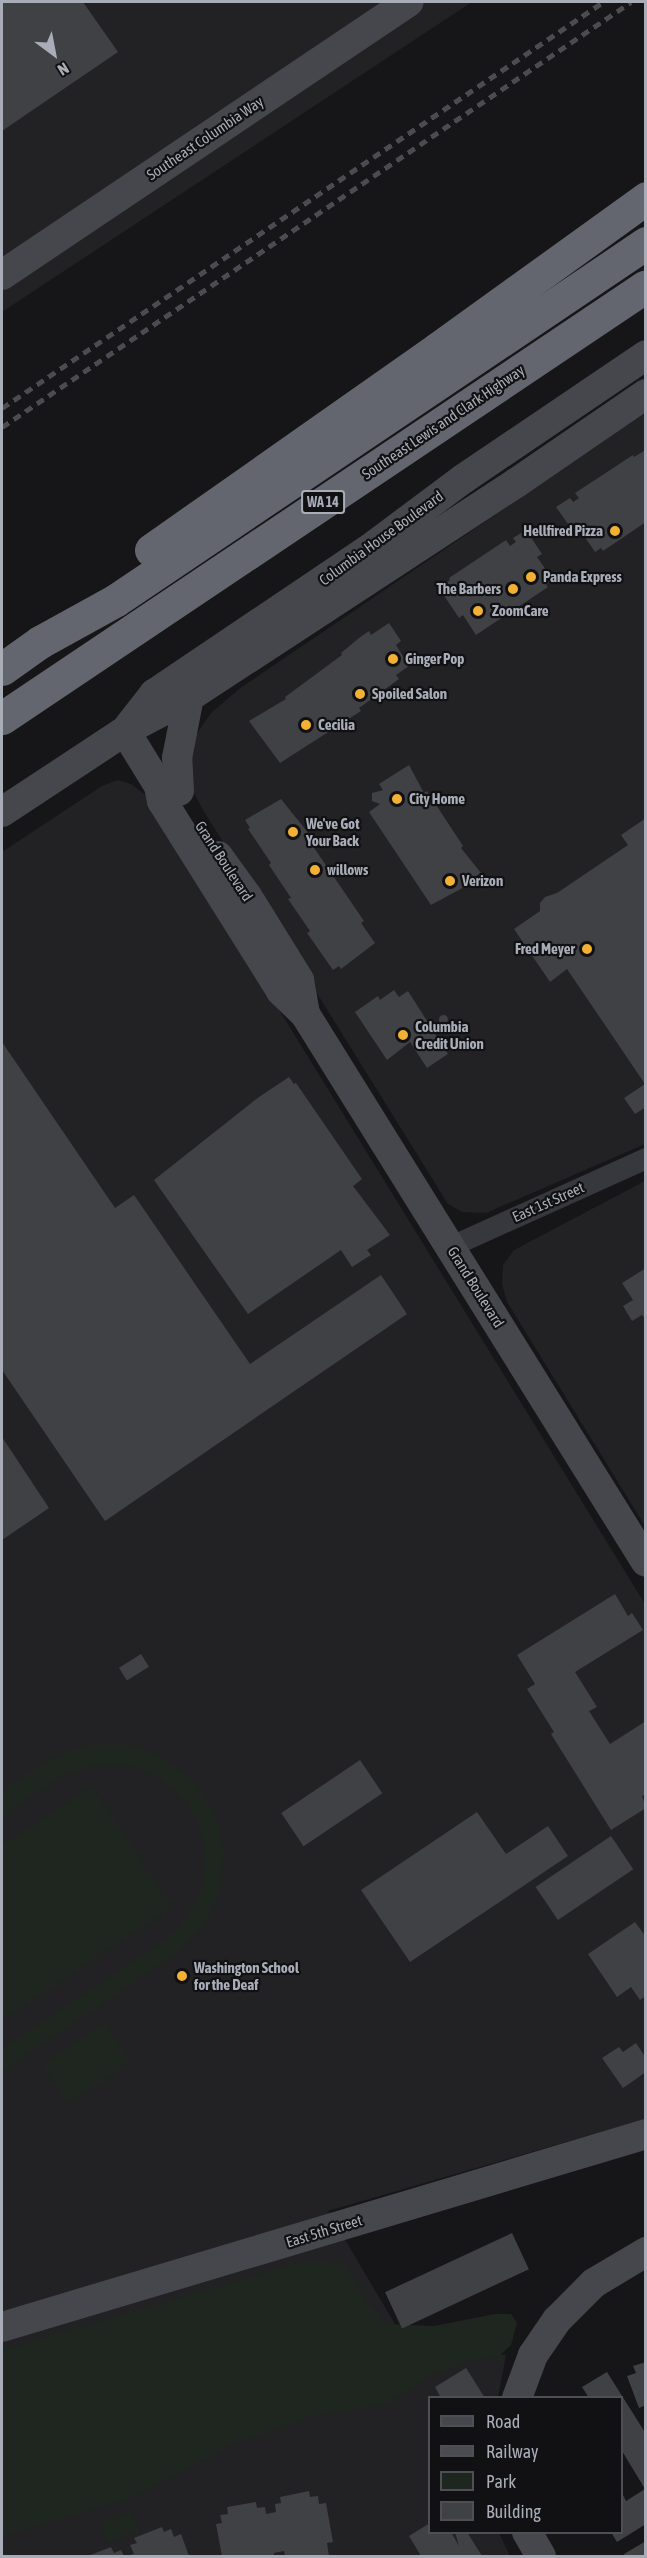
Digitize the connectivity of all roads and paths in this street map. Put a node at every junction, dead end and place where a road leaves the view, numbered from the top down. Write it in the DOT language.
graph roads {
  1 [pos="409,2"];
  2 [pos="645,198"];
  3 [pos="645,243"];
  4 [pos="2,275"];
  5 [pos="645,286"];
  6 [pos="645,355"];
  7 [pos="645,372"];
  8 [pos="645,394"];
  9 [pos="516,483"];
  10 [pos="40,642"];
  11 [pos="2,669"];
  12 [pos="189,697"];
  13 [pos="2,718"];
  14 [pos="125,731"];
  15 [pos="169,788"];
  16 [pos="2,812"];
  17 [pos="645,1158"];
  18 [pos="451,1246"];
  19 [pos="645,1562"];
  20 [pos="645,2134"];
  21 [pos="645,2252"];
  22 [pos="2,2327"];
  23 [pos="517,2396"];
  24 [pos="528,2534"];
  25 [pos="541,2556"];
  1 -- 4 [label="main road, Southeast Columbia Way"];
  2 -- 10 [label="highway"];
  3 -- 10 [label="highway, WA 14"];
  5 -- 13 [label="highway, Southeast Lewis and Clark Highway / WA 14"];
  6 -- 14 [label="main road, Columbia House Boulevard"];
  7 -- 9 [label="main road"];
  8 -- 9 [label="main road, Columbia House Boulevard"];
  9 -- 12 [label="main road, Columbia House Boulevard"];
  10 -- 11 [label="highway, WA 14"];
  12 -- 14 [label="main road, Columbia House Boulevard"];
  12 -- 15 [label="main road"];
  14 -- 15 [label="main road, Grand Boulevard"];
  14 -- 16 [label="main road, Columbia House Boulevard"];
  15 -- 18 [label="main road, Grand Boulevard"];
  17 -- 18 [label="street, East 1st Street"];
  18 -- 19 [label="main road, Grand Boulevard"];
  20 -- 22 [label="main road, East 5th Street"];
  21 -- 23 [label="main road"];
  24 -- 25 [label="main road"];
}
